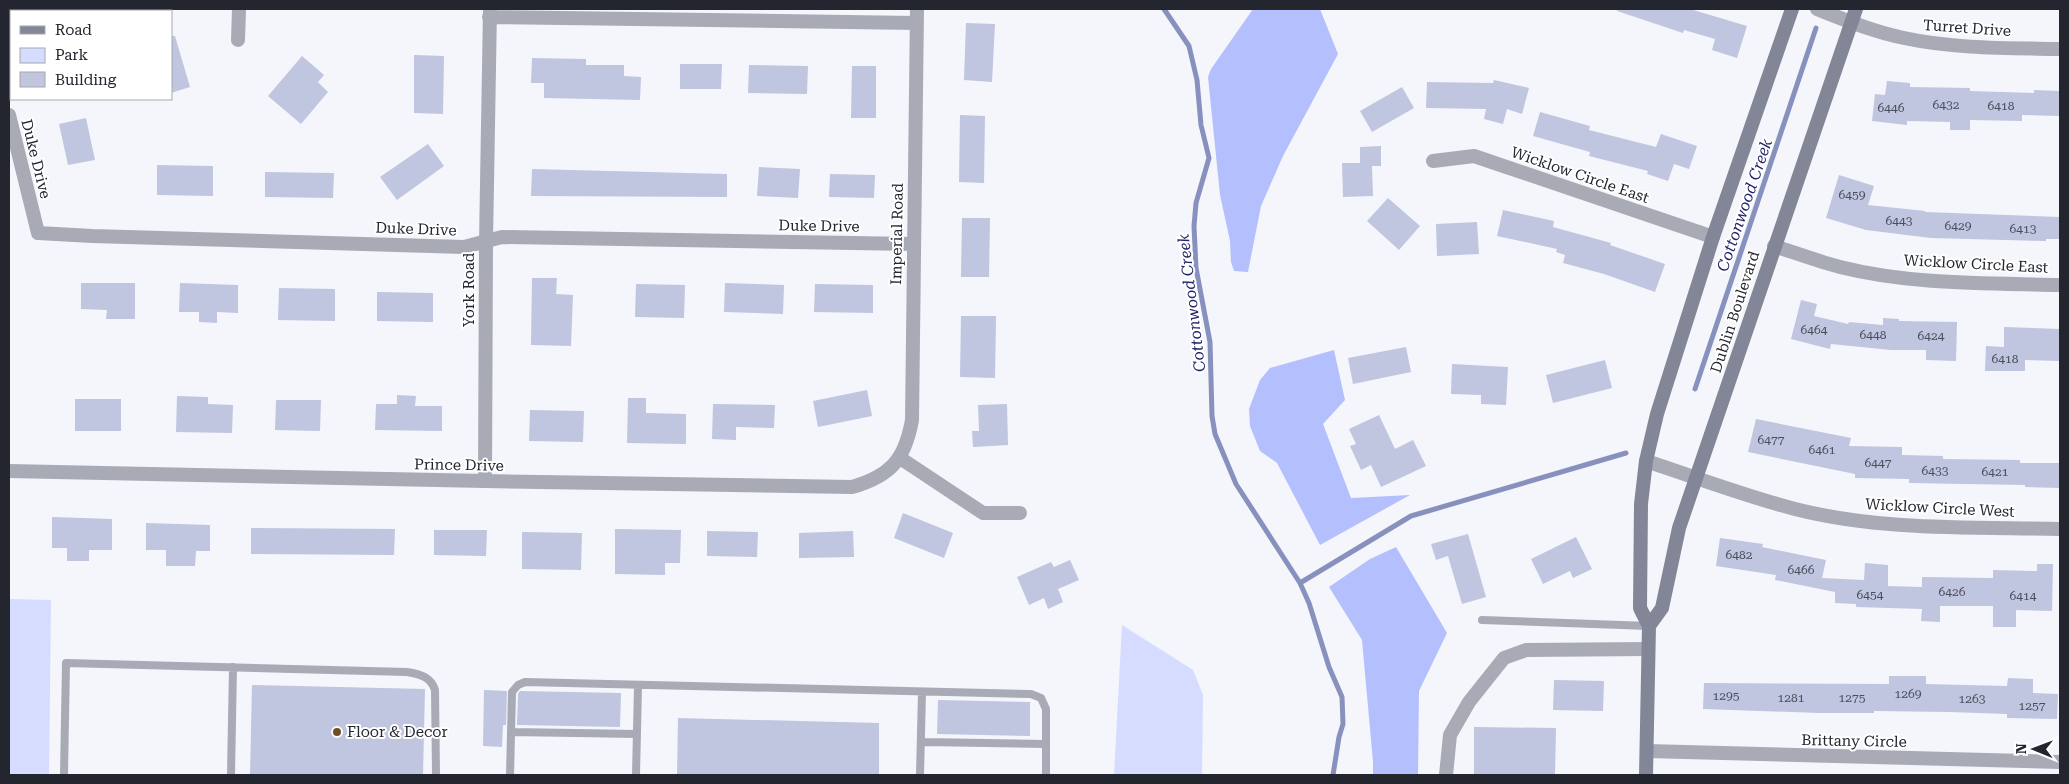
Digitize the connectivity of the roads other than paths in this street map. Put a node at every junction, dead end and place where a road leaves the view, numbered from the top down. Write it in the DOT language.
graph roads {
  1 [pos="239,9"];
  2 [pos="1792,9"];
  3 [pos="1817,9"];
  4 [pos="1856,9"];
  5 [pos="490,13"];
  6 [pos="916,16"];
  7 [pos="1851,23"];
  8 [pos="238,40"];
  9 [pos="2060,49"];
  10 [pos="9,115"];
  11 [pos="1434,161"];
  12 [pos="1713,237"];
  13 [pos="486,242"];
  14 [pos="913,244"];
  15 [pos="1774,246"];
  16 [pos="2060,285"];
  17 [pos="900,458"];
  18 [pos="1646,461"];
  19 [pos="9,471"];
  20 [pos="1697,478"];
  21 [pos="485,482"];
  22 [pos="1020,513"];
  23 [pos="2060,529"];
  24 [pos="1482,620"];
  25 [pos="1649,626"];
  26 [pos="1648,649"];
  27 [pos="233,667"];
  28 [pos="638,686"];
  29 [pos="922,692"];
  30 [pos="511,732"];
  31 [pos="637,734"];
  32 [pos="921,742"];
  33 [pos="1046,744"];
  34 [pos="1647,751"];
  35 [pos="2060,762"];
  36 [pos="64,775"];
  37 [pos="231,775"];
  38 [pos="436,775"];
  39 [pos="510,775"];
  40 [pos="636,775"];
  41 [pos="920,775"];
  42 [pos="1046,775"];
  43 [pos="1446,775"];
  44 [pos="1646,775"];
  1 -- 8 [label="street"];
  2 -- 12 [label="main road"];
  3 -- 7 [label="street, Turret Drive"];
  4 -- 7 [label="main road, Dublin Boulevard"];
  5 -- 6 [label="street"];
  5 -- 13 [label="street, York Road"];
  6 -- 14 [label="street, Imperial Road"];
  7 -- 9 [label="street, Turret Drive"];
  7 -- 15 [label="main road, Dublin Boulevard"];
  10 -- 13 [label="street, Duke Drive"];
  11 -- 12 [label="street, Wicklow Circle East"];
  12 -- 18 [label="main road"];
  13 -- 14 [label="street, Duke Drive"];
  13 -- 21 [label="street, York Road"];
  14 -- 17 [label="street, Imperial Road"];
  15 -- 16 [label="street, Wicklow Circle East"];
  15 -- 20 [label="main road, Dublin Boulevard"];
  17 -- 21 [label="street, Prince Drive"];
  17 -- 22 [label="street"];
  18 -- 20 [label="street, Wicklow Circle West"];
  18 -- 25 [label="main road"];
  19 -- 21 [label="street, Prince Drive"];
  20 -- 23 [label="street, Wicklow Circle West"];
  20 -- 25 [label="main road, Dublin Boulevard"];
  24 -- 25 [label="lane"];
  25 -- 26 [label="main road"];
  26 -- 34 [label="main road"];
  26 -- 43 [label="street"];
  27 -- 36 [label="lane"];
  27 -- 37 [label="lane"];
  27 -- 38 [label="lane"];
  28 -- 29 [label="lane"];
  28 -- 30 [label="lane"];
  28 -- 31 [label="lane"];
  29 -- 32 [label="lane"];
  29 -- 33 [label="lane"];
  30 -- 31 [label="lane"];
  30 -- 39 [label="lane"];
  31 -- 40 [label="lane"];
  32 -- 33 [label="lane"];
  32 -- 41 [label="lane"];
  33 -- 42 [label="lane"];
  34 -- 35 [label="street, Brittany Circle"];
  34 -- 44 [label="main road"];
}
